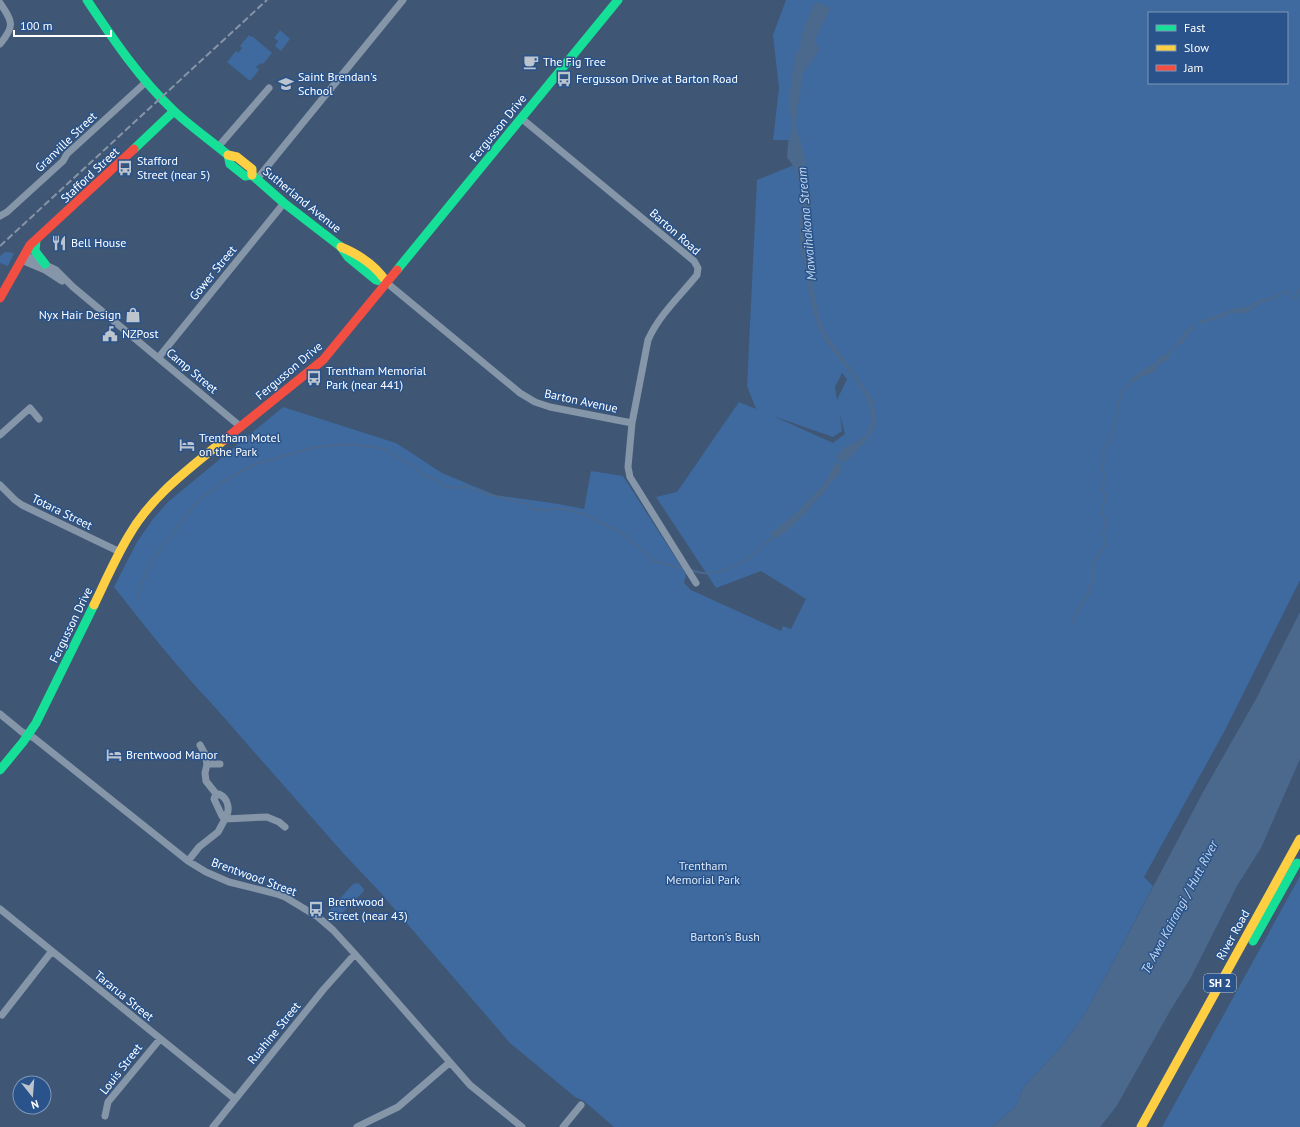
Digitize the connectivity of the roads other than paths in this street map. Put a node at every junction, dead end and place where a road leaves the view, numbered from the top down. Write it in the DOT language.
graph roads {
  1 [pos="87,0"];
  2 [pos="403,0"];
  3 [pos="618,0"];
  4 [pos="0,3"];
  5 [pos="0,44"];
  6 [pos="146,82"];
  7 [pos="269,88"];
  8 [pos="174,111"];
  9 [pos="521,118"];
  10 [pos="218,147"];
  11 [pos="254,177"];
  12 [pos="284,203"];
  13 [pos="0,216"];
  14 [pos="36,240"];
  15 [pos="24,257"];
  16 [pos="45,264"];
  17 [pos="387,283"];
  18 [pos="73,287"];
  19 [pos="0,298"];
  20 [pos="159,357"];
  21 [pos="39,419"];
  22 [pos="632,423"];
  23 [pos="241,427"];
  24 [pos="0,435"];
  25 [pos="0,485"];
  26 [pos="120,552"];
  27 [pos="696,583"];
  28 [pos="0,714"];
  29 [pos="28,736"];
  30 [pos="200,746"];
  31 [pos="207,764"];
  32 [pos="220,764"];
  33 [pos="0,770"];
  34 [pos="225,819"];
  35 [pos="285,827"];
  36 [pos="1300,839"];
  37 [pos="1300,858"];
  38 [pos="188,861"];
  39 [pos="0,908"];
  40 [pos="52,951"];
  41 [pos="354,954"];
  42 [pos="2,1015"];
  43 [pos="160,1039"];
  44 [pos="450,1063"];
  45 [pos="235,1099"];
  46 [pos="581,1105"];
  47 [pos="105,1116"];
  48 [pos="213,1127"];
  49 [pos="356,1127"];
  50 [pos="522,1127"];
  51 [pos="563,1127"];
  52 [pos="1141,1127"];
  53 [pos="1150,1127"];
  1 -- 6 [label="main road, Sutherland Avenue"];
  2 -- 11 [label="street"];
  3 -- 9 [label="main road, Fergusson Drive"];
  4 -- 5 [label="street"];
  6 -- 8 [label="main road, Sutherland Avenue"];
  6 -- 13 [label="street, Granville Street"];
  7 -- 10 [label="street"];
  8 -- 10 [label="main road, Sutherland Avenue"];
  8 -- 14 [label="main road, Stafford Street"];
  9 -- 17 [label="main road, Fergusson Drive"];
  9 -- 22 [label="street, Barton Road"];
  10 -- 11 [label="main road, Sutherland Avenue"];
  11 -- 12 [label="main road, Sutherland Avenue"];
  12 -- 17 [label="main road, Sutherland Avenue"];
  12 -- 20 [label="street, Gower Street"];
  14 -- 15 [label="main road, Stafford Street"];
  14 -- 16 [label="main road"];
  15 -- 16 [label="street, Camp Street"];
  15 -- 18 [label="street, Camp Street"];
  15 -- 19 [label="main road, Stafford Street"];
  16 -- 18 [label="street, Camp Street"];
  17 -- 22 [label="street, Barton Avenue"];
  17 -- 23 [label="main road, Fergusson Drive"];
  18 -- 20 [label="street, Camp Street"];
  20 -- 23 [label="street, Camp Street"];
  21 -- 24 [label="street"];
  22 -- 27 [label="street, Barton Avenue"];
  23 -- 26 [label="main road, Fergusson Drive"];
  25 -- 26 [label="street, Totara Street"];
  26 -- 29 [label="main road, Fergusson Drive"];
  28 -- 29 [label="street, Brentwood Street"];
  29 -- 33 [label="main road, Fergusson Drive"];
  29 -- 38 [label="street, Brentwood Street"];
  30 -- 31 [label="street"];
  31 -- 32 [label="street"];
  31 -- 34 [label="street"];
  34 -- 35 [label="street"];
  34 -- 38 [label="street"];
  36 -- 52 [label="main road, River Road / SH 2"];
  37 -- 53 [label="main road, River Road / SH 2"];
  38 -- 41 [label="street, Brentwood Street"];
  39 -- 40 [label="street, Tararua Street"];
  40 -- 42 [label="street"];
  40 -- 43 [label="street, Tararua Street"];
  41 -- 44 [label="street, Brentwood Street"];
  41 -- 45 [label="street, Ruahine Street"];
  43 -- 45 [label="street, Tararua Street"];
  43 -- 47 [label="street, Louis Street"];
  44 -- 49 [label="street"];
  44 -- 50 [label="street, Brentwood Street"];
  45 -- 48 [label="street, Ruahine Street"];
  46 -- 51 [label="street"];
}
